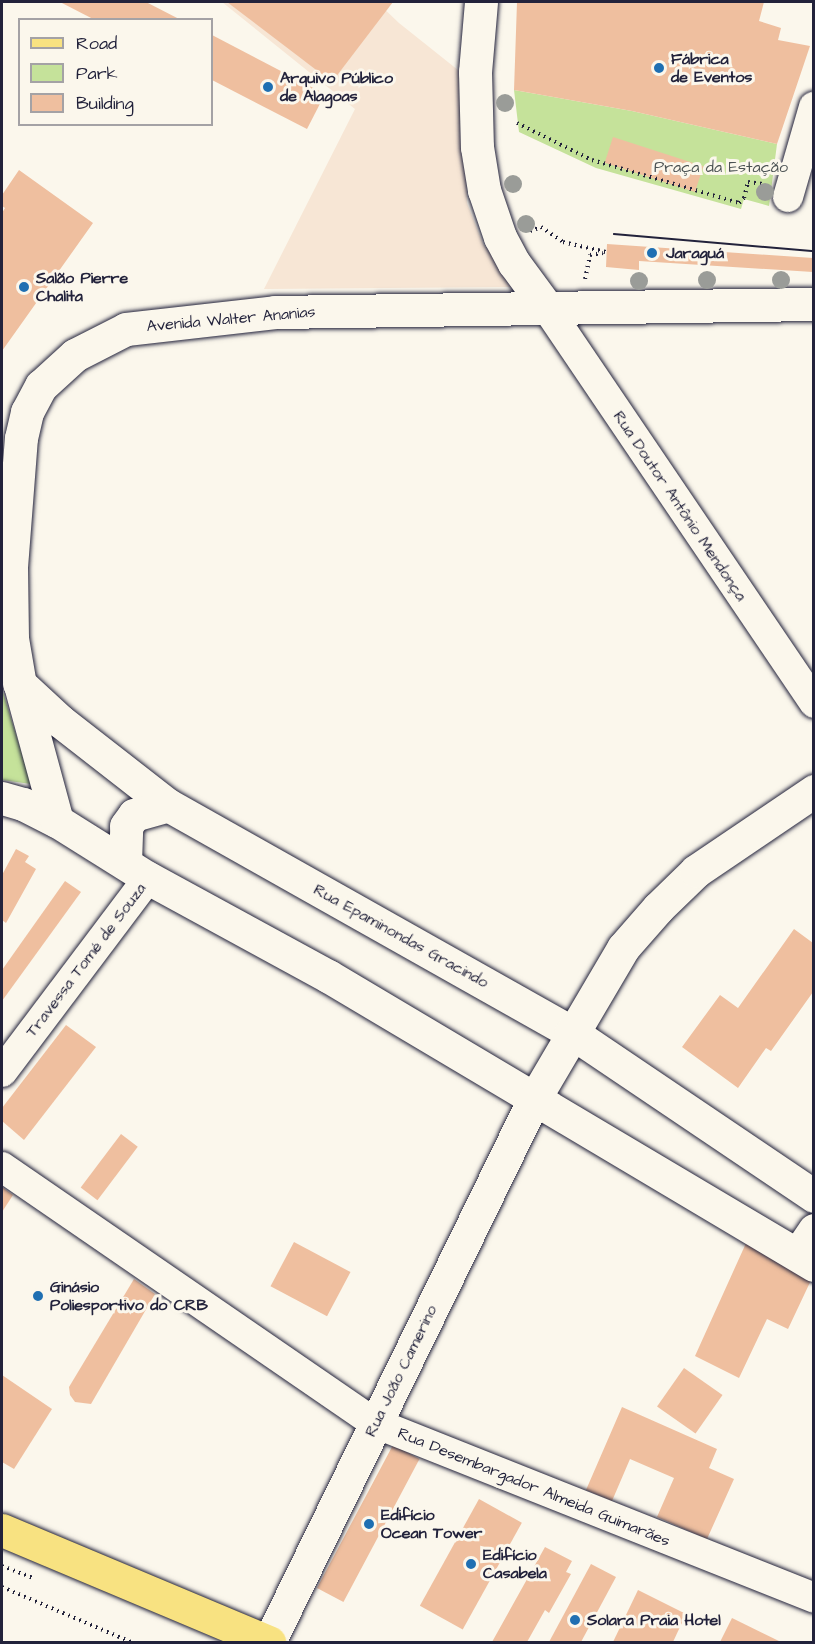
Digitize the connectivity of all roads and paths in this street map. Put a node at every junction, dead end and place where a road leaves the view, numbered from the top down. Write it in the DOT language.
graph roads {
  1 [pos="482,2"];
  2 [pos="813,107"];
  3 [pos="517,123"];
  4 [pos="780,191"];
  5 [pos="541,227"];
  6 [pos="584,284"];
  7 [pos="813,304"];
  8 [pos="547,308"];
  9 [pos="6,569"];
  10 [pos="11,673"];
  11 [pos="813,703"];
  12 [pos="813,791"];
  13 [pos="2,798"];
  14 [pos="168,805"];
  15 [pos="57,821"];
  16 [pos="136,870"];
  17 [pos="571,1032"];
  18 [pos="2,1072"];
  19 [pos="533,1101"];
  20 [pos="2,1167"];
  21 [pos="813,1196"];
  22 [pos="808,1250"];
  23 [pos="375,1424"];
  24 [pos="2,1530"];
  25 [pos="2,1587"];
  26 [pos="813,1598"];
  27 [pos="131,1642"];
  28 [pos="269,1642"];
  1 -- 8 [label="street"];
  2 -- 4 [label="street"];
  3 -- 4 [label="path"];
  5 -- 6 [label="path"];
  7 -- 8 [label="street, Avenida Walter Ananias"];
  8 -- 9 [label="street, Avenida Walter Ananias"];
  8 -- 11 [label="street, Rua Doutor Antônio Mendonça"];
  9 -- 10 [label="street, Avenida Walter Ananias"];
  10 -- 14 [label="street, Rua Epaminondas Gracindo"];
  10 -- 15 [label="street, Avenida Walter Ananias"];
  12 -- 17 [label="street, Rua João Camerino"];
  13 -- 15 [label="street"];
  14 -- 16 [label="street"];
  14 -- 17 [label="street, Rua Epaminondas Gracindo"];
  15 -- 16 [label="street"];
  16 -- 18 [label="street, Travessa Tomé de Souza"];
  16 -- 19 [label="street"];
  17 -- 19 [label="street, Rua João Camerino"];
  17 -- 21 [label="street, Rua Epaminondas Gracindo"];
  19 -- 22 [label="street"];
  19 -- 23 [label="street, Rua João Camerino"];
  20 -- 23 [label="street, Rua Desembargador Almeida Guimarães"];
  23 -- 26 [label="street, Rua Desembargador Almeida Guimarães"];
  23 -- 28 [label="street, Rua João Camerino"];
  24 -- 28 [label="main road"];
  25 -- 27 [label="path"];
}
